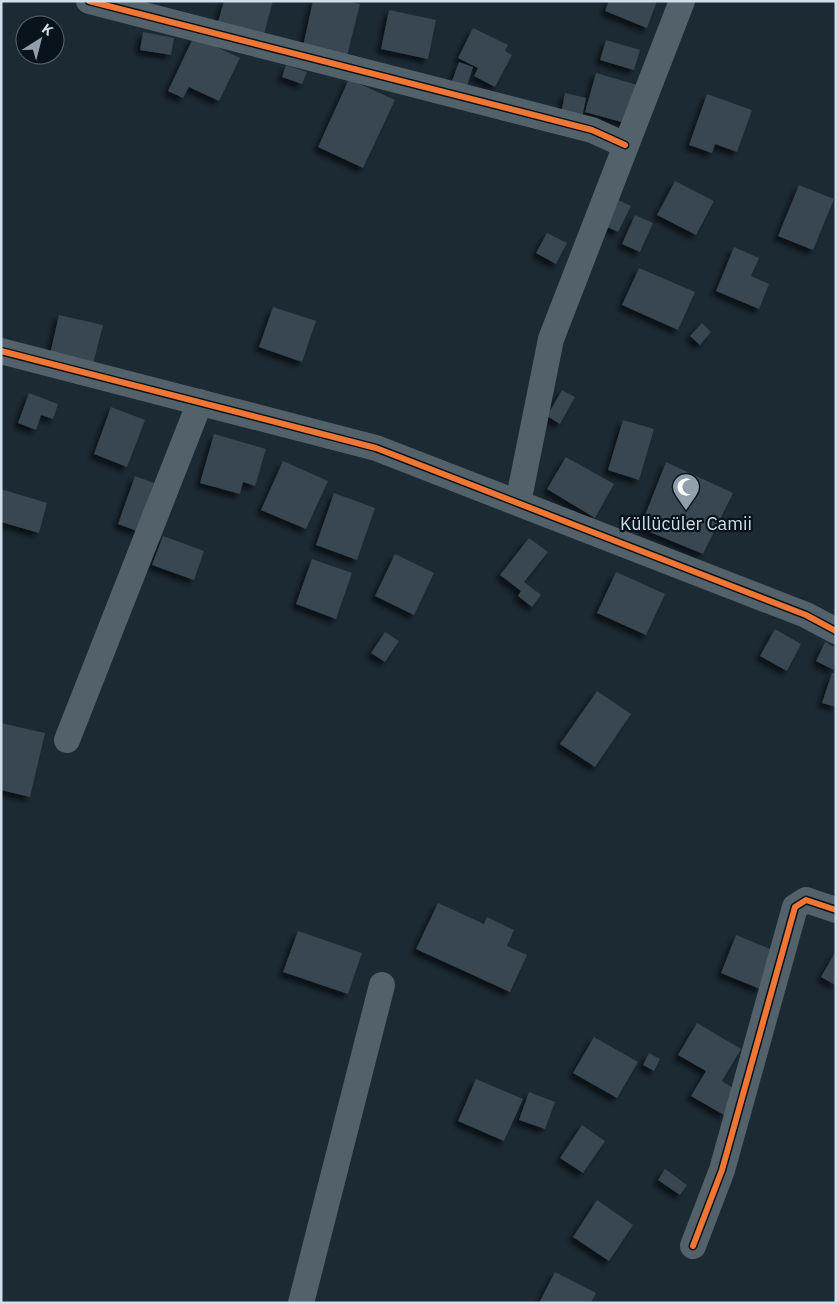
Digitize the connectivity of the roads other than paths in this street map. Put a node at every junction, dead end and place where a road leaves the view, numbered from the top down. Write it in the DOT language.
graph roads {
  1 [pos="89,1"];
  2 [pos="682,1"];
  3 [pos="626,145"];
  4 [pos="1,351"];
  5 [pos="200,402"];
  6 [pos="518,503"];
  7 [pos="836,631"];
  8 [pos="67,740"];
  9 [pos="836,910"];
  10 [pos="382,986"];
  11 [pos="693,1246"];
  12 [pos="301,1303"];
  1 -- 3 [label="street"];
  2 -- 3 [label="street"];
  3 -- 6 [label="street"];
  4 -- 5 [label="street"];
  5 -- 6 [label="street"];
  5 -- 8 [label="street"];
  6 -- 7 [label="street"];
  9 -- 11 [label="street"];
  10 -- 12 [label="street"];
}
